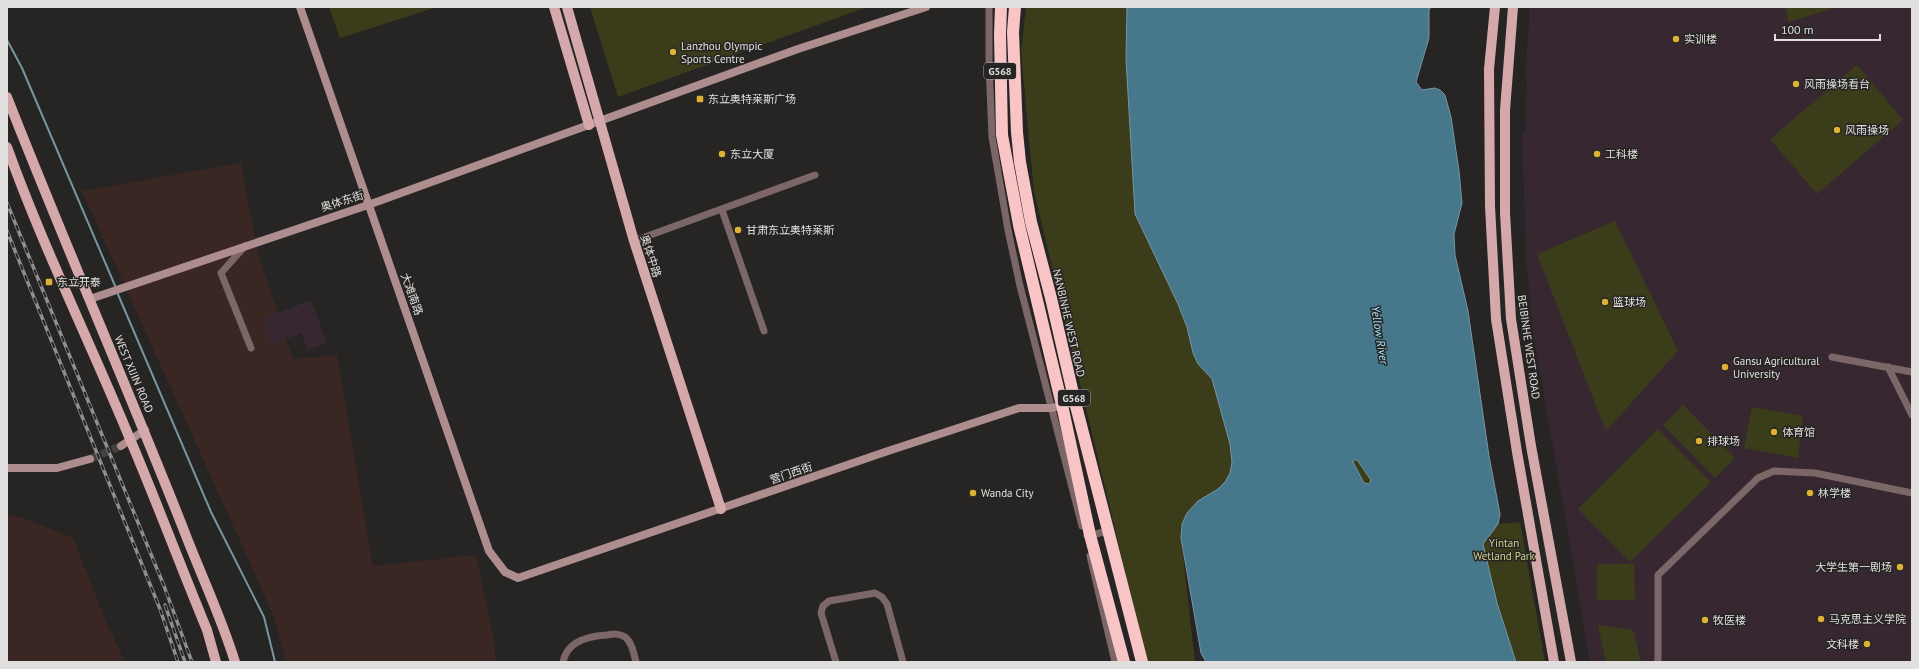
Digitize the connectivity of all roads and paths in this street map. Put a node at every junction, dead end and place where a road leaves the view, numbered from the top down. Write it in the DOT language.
graph roads {
  1 [pos="300,7"];
  2 [pos="554,7"];
  3 [pos="567,7"];
  4 [pos="926,7"];
  5 [pos="989,7"];
  6 [pos="1001,7"];
  7 [pos="1015,7"];
  8 [pos="1490,7"];
  9 [pos="1494,7"];
  10 [pos="1513,7"];
  11 [pos="1489,69"];
  12 [pos="7,97"];
  13 [pos="600,121"];
  14 [pos="589,125"];
  15 [pos="7,148"];
  16 [pos="816,175"];
  17 [pos="368,204"];
  18 [pos="722,210"];
  19 [pos="634,241"];
  20 [pos="246,245"];
  21 [pos="90,299"];
  22 [pos="764,331"];
  23 [pos="250,348"];
  24 [pos="1832,357"];
  25 [pos="1888,367"];
  26 [pos="1912,372"];
  27 [pos="1075,402"];
  28 [pos="1057,406"];
  29 [pos="1912,415"];
  30 [pos="145,430"];
  31 [pos="130,439"];
  32 [pos="121,446"];
  33 [pos="90,459"];
  34 [pos="7,468"];
  35 [pos="1912,493"];
  36 [pos="721,509"];
  37 [pos="1547,525"];
  38 [pos="1530,527"];
  39 [pos="1108,531"];
  40 [pos="1088,536"];
  41 [pos="518,578"];
  42 [pos="216,662"];
  43 [pos="236,662"];
  44 [pos="563,662"];
  45 [pos="636,662"];
  46 [pos="836,662"];
  47 [pos="904,662"];
  48 [pos="1115,662"];
  49 [pos="1124,662"];
  50 [pos="1142,662"];
  51 [pos="1554,662"];
  52 [pos="1571,662"];
  53 [pos="1658,662"];
  1 -- 17 [label="street, 大滩南路"];
  2 -- 14 [label="main road"];
  3 -- 13 [label="main road, 奥体中路"];
  4 -- 13 [label="street, 奥体东街"];
  5 -- 28 [label="street"];
  6 -- 28 [label="highway, G568"];
  7 -- 27 [label="highway, NANBINHE WEST ROAD / G568"];
  8 -- 11 [label="main road"];
  9 -- 11 [label="main road"];
  10 -- 37 [label="main road, BEIBINHE WEST ROAD"];
  11 -- 38 [label="main road"];
  12 -- 21 [label="main road, WEST XIJIN ROAD"];
  13 -- 14 [label="street, 奥体东街"];
  13 -- 19 [label="main road, 奥体中路"];
  14 -- 17 [label="street, 奥体东街"];
  15 -- 31 [label="main road"];
  16 -- 18 [label="street"];
  17 -- 20 [label="street, 奥体东街"];
  17 -- 41 [label="street, 大滩南路"];
  18 -- 19 [label="street"];
  18 -- 22 [label="street"];
  19 -- 36 [label="main road, 奥体中路"];
  20 -- 21 [label="street, 奥体东街"];
  20 -- 23 [label="street"];
  21 -- 30 [label="main road, WEST XIJIN ROAD"];
  24 -- 25 [label="street"];
  25 -- 26 [label="street"];
  25 -- 29 [label="street"];
  27 -- 28 [label="street, 营门西街"];
  27 -- 39 [label="highway, NANBINHE WEST ROAD / G568"];
  28 -- 36 [label="street, 营门西街"];
  28 -- 40 [label="highway, G568"];
  30 -- 31 [label="street"];
  30 -- 43 [label="main road, WEST XIJIN ROAD"];
  31 -- 32 [label="street"];
  31 -- 42 [label="main road"];
  33 -- 34 [label="street"];
  35 -- 53 [label="street"];
  36 -- 41 [label="street, 营门西街"];
  37 -- 38 [label="main road"];
  37 -- 52 [label="main road, BEIBINHE WEST ROAD"];
  38 -- 51 [label="main road"];
  39 -- 40 [label="street"];
  39 -- 50 [label="highway, NANBINHE WEST ROAD / G568"];
  40 -- 48 [label="street"];
  40 -- 49 [label="highway, G568"];
  44 -- 45 [label="street"];
  46 -- 47 [label="street"];
}
